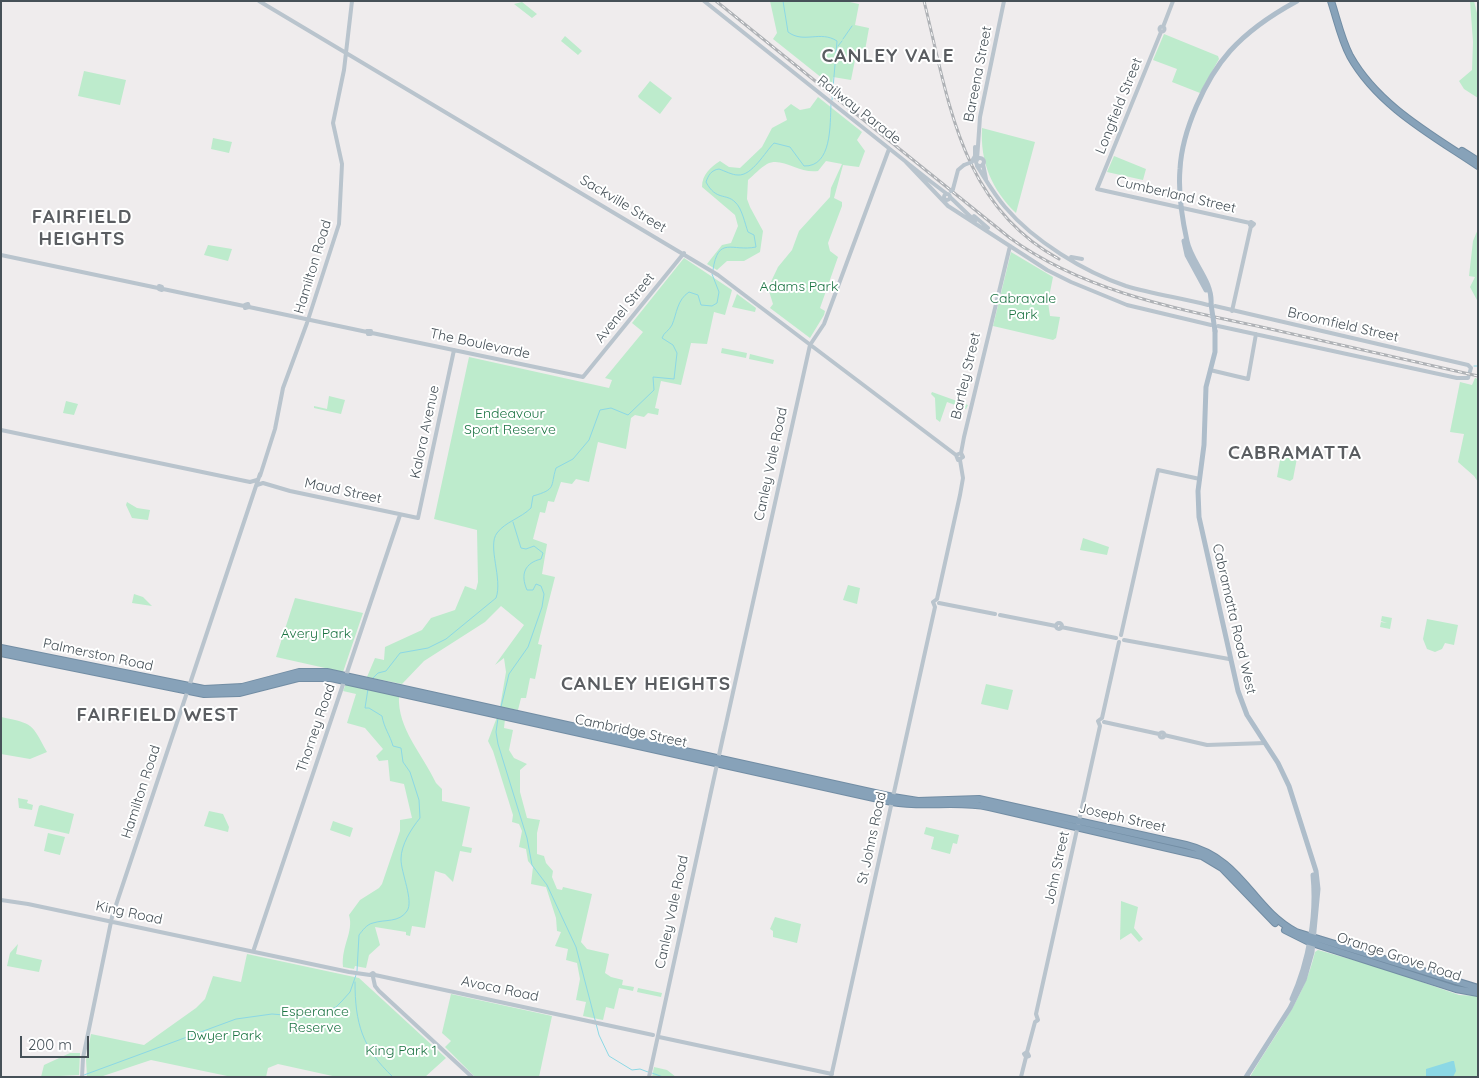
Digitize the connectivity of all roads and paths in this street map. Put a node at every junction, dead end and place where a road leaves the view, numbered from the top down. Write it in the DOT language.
graph roads {
  1 [pos="259,1"];
  2 [pos="352,1"];
  3 [pos="704,1"];
  4 [pos="1173,1"];
  5 [pos="1297,1"];
  6 [pos="1331,1"];
  7 [pos="1336,1"];
  8 [pos="1004,2"];
  9 [pos="346,51"];
  10 [pos="356,58"];
  11 [pos="344,70"];
  12 [pos="978,127"];
  13 [pos="889,149"];
  14 [pos="978,151"];
  15 [pos="1478,161"];
  16 [pos="983,162"];
  17 [pos="907,163"];
  18 [pos="972,163"];
  19 [pos="1478,166"];
  20 [pos="913,171"];
  21 [pos="959,175"];
  22 [pos="921,176"];
  23 [pos="930,181"];
  24 [pos="956,181"];
  25 [pos="989,185"];
  26 [pos="927,186"];
  27 [pos="1097,189"];
  28 [pos="948,195"];
  29 [pos="1182,208"];
  30 [pos="970,214"];
  31 [pos="976,223"];
  32 [pos="997,237"];
  33 [pos="1010,246"];
  34 [pos="684,253"];
  35 [pos="1,255"];
  36 [pos="1067,256"];
  37 [pos="1082,259"];
  38 [pos="1197,270"];
  39 [pos="1192,277"];
  40 [pos="1200,278"];
  41 [pos="1211,303"];
  42 [pos="1232,311"];
  43 [pos="308,319"];
  44 [pos="1211,325"];
  45 [pos="1217,328"];
  46 [pos="1256,334"];
  47 [pos="810,345"];
  48 [pos="454,350"];
  49 [pos="1213,360"];
  50 [pos="1210,370"];
  51 [pos="583,377"];
  52 [pos="1205,420"];
  53 [pos="1,430"];
  54 [pos="961,453"];
  55 [pos="956,455"];
  56 [pos="960,460"];
  57 [pos="1200,479"];
  58 [pos="258,481"];
  59 [pos="400,515"];
  60 [pos="418,518"];
  61 [pos="937,602"];
  62 [pos="1121,635"];
  63 [pos="1116,638"];
  64 [pos="1124,640"];
  65 [pos="1119,642"];
  66 [pos="1,648"];
  67 [pos="1,653"];
  68 [pos="1229,659"];
  69 [pos="345,678"];
  70 [pos="188,689"];
  71 [pos="1102,721"];
  72 [pos="1265,743"];
  73 [pos="718,760"];
  74 [pos="892,800"];
  75 [pos="1078,824"];
  76 [pos="1,900"];
  77 [pos="111,921"];
  78 [pos="1314,925"];
  79 [pos="1296,932"];
  80 [pos="1311,940"];
  81 [pos="1326,944"];
  82 [pos="254,950"];
  83 [pos="1311,957"];
  84 [pos="354,972"];
  85 [pos="373,976"];
  86 [pos="1475,990"];
  87 [pos="1282,1019"];
  88 [pos="656,1036"];
  89 [pos="82,1075"];
  90 [pos="649,1076"];
  91 [pos="831,1076"];
  92 [pos="472,1077"];
  93 [pos="1021,1077"];
  94 [pos="1246,1077"];
  1 -- 9 [label="main road, Sackville Street"];
  2 -- 9 [label="main road, Hamilton Road"];
  3 -- 13 [label="main road, Railway Parade"];
  4 -- 27 [label="main road, Longfield Street"];
  5 -- 29 [label="main road"];
  6 -- 19 [label="highway"];
  7 -- 15 [label="highway"];
  8 -- 12 [label="main road, Bareena Street"];
  9 -- 10 [label="main road, Sackville Street"];
  9 -- 11 [label="main road, Hamilton Road"];
  10 -- 11 [label="main road"];
  10 -- 34 [label="main road, Sackville Street"];
  11 -- 43 [label="main road, Hamilton Road"];
  12 -- 14 [label="main road, Bareena Street"];
  12 -- 18 [label="main road"];
  13 -- 17 [label="main road, Railway Parade"];
  13 -- 47 [label="main road, Canley Vale Road"];
  14 -- 16 [label="main road, Bareena Street"];
  14 -- 18 [label="main road, Bareena Street"];
  16 -- 18 [label="main road"];
  16 -- 18 [label="main road"];
  16 -- 25 [label="main road, Bareena Street"];
  17 -- 20 [label="main road, Railway Parade"];
  17 -- 22 [label="main road"];
  17 -- 23 [label="main road, Railway Parade"];
  18 -- 21 [label="main road, Bareena Street"];
  18 -- 24 [label="main road, Bareena Street"];
  18 -- 25 [label="main road, Broomfield Street"];
  20 -- 22 [label="main road"];
  20 -- 26 [label="main road, Railway Parade"];
  21 -- 24 [label="main road"];
  21 -- 28 [label="main road, Bareena Street"];
  22 -- 23 [label="main road"];
  22 -- 26 [label="main road"];
  23 -- 28 [label="main road"];
  24 -- 28 [label="main road, Bareena Street"];
  25 -- 36 [label="main road, Broomfield Street"];
  26 -- 31 [label="main road, Railway Parade"];
  27 -- 29 [label="main road, Cumberland Street"];
  28 -- 30 [label="main road"];
  29 -- 38 [label="main road"];
  29 -- 42 [label="main road, Cumberland Street"];
  30 -- 31 [label="main road"];
  30 -- 32 [label="main road, Railway Parade"];
  31 -- 32 [label="main road, Railway Parade"];
  32 -- 33 [label="main road, Railway Parade"];
  33 -- 44 [label="main road, Railway Parade"];
  33 -- 54 [label="main road, Bartley Street"];
  34 -- 47 [label="main road, Sackville Street"];
  34 -- 51 [label="main road, Avenel Street"];
  35 -- 43 [label="main road, The Boulevarde"];
  36 -- 37 [label="main road"];
  36 -- 41 [label="main road, Broomfield Street"];
  38 -- 40 [label="main road"];
  38 -- 41 [label="main road"];
  39 -- 40 [label="main road"];
  40 -- 41 [label="main road"];
  41 -- 42 [label="main road, Broomfield Street"];
  41 -- 45 [label="main road, Cabramatta Road West, bridge"];
  42 -- 46 [label="main road, Broomfield Street"];
  43 -- 48 [label="main road, The Boulevarde"];
  43 -- 58 [label="main road, Hamilton Road"];
  45 -- 46 [label="main road"];
  45 -- 49 [label="main road, Cabramatta Road West"];
  46 -- 50 [label="main road"];
  47 -- 55 [label="main road, Sackville Street"];
  47 -- 73 [label="main road, Canley Vale Road"];
  48 -- 51 [label="main road, The Boulevarde"];
  48 -- 60 [label="main road, Kalora Avenue"];
  49 -- 50 [label="main road, Cabramatta Road West"];
  49 -- 52 [label="main road, Cabramatta Road West"];
  50 -- 52 [label="main road, Cabramatta Road West"];
  52 -- 57 [label="main road, Cabramatta Road West"];
  53 -- 58 [label="main road, Maud Street"];
  54 -- 55 [label="main road"];
  54 -- 56 [label="main road, Bartley Street"];
  55 -- 56 [label="main road, Sackville Street"];
  56 -- 61 [label="main road, St Johns Road"];
  57 -- 62 [label="main road"];
  57 -- 68 [label="main road, Cabramatta Road West"];
  58 -- 59 [label="main road, Maud Street"];
  58 -- 70 [label="main road, Hamilton Road"];
  59 -- 60 [label="main road, Maud Street"];
  59 -- 69 [label="main road, Thorney Road"];
  61 -- 63 [label="main road"];
  61 -- 74 [label="main road, St Johns Road"];
  62 -- 63 [label="main road"];
  62 -- 64 [label="main road"];
  63 -- 65 [label="main road"];
  64 -- 65 [label="main road"];
  64 -- 68 [label="main road"];
  65 -- 71 [label="main road, John Street"];
  66 -- 70 [label="highway, Palmerston Road"];
  67 -- 70 [label="highway, Palmerston Road"];
  68 -- 72 [label="main road, Cabramatta Road West"];
  69 -- 70 [label="highway, Cambridge Street"];
  69 -- 73 [label="highway, Cambridge Street"];
  69 -- 82 [label="main road, Thorney Road"];
  70 -- 77 [label="main road, Hamilton Road"];
  71 -- 72 [label="main road"];
  71 -- 75 [label="main road, John Street"];
  72 -- 78 [label="main road, Cabramatta Road West"];
  73 -- 74 [label="highway, Cambridge Street"];
  73 -- 88 [label="main road, Canley Vale Road"];
  74 -- 75 [label="highway, Joseph Street"];
  74 -- 91 [label="main road, St Johns Road"];
  75 -- 79 [label="highway, Joseph Street"];
  75 -- 80 [label="highway, Joseph Street"];
  75 -- 93 [label="main road, John Street"];
  76 -- 77 [label="main road, King Road"];
  77 -- 82 [label="main road, King Road"];
  77 -- 89 [label="main road, Hamilton Road"];
  78 -- 79 [label="main road"];
  78 -- 80 [label="main road, Cabramatta Road West"];
  78 -- 81 [label="main road"];
  79 -- 80 [label="highway, Joseph Street"];
  80 -- 81 [label="highway, Orange Grove Road"];
  80 -- 83 [label="main road, Cabramatta Road West"];
  80 -- 87 [label="main road, Cabramatta Road West"];
  81 -- 83 [label="main road"];
  81 -- 86 [label="highway, Orange Grove Road"];
  82 -- 84 [label="main road, King Road"];
  83 -- 87 [label="main road, Cabramatta Road West"];
  84 -- 85 [label="main road, Avoca Road"];
  85 -- 88 [label="main road, Avoca Road"];
  85 -- 92 [label="main road"];
  87 -- 94 [label="main road, Cabramatta Road West"];
  88 -- 90 [label="main road, Canley Vale Road"];
  88 -- 91 [label="main road, Avoca Road"];
}
